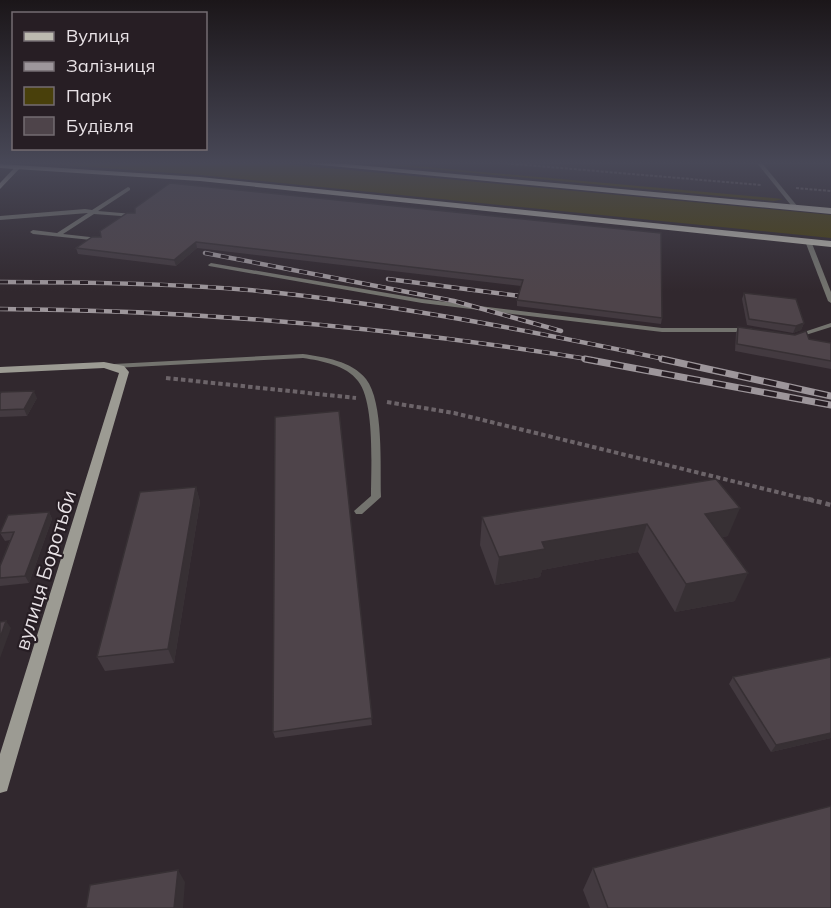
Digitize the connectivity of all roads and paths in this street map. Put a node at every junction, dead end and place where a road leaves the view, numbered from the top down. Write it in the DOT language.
graph roads {
  1 [pos="104,205"];
  2 [pos="455,205"];
  3 [pos="766,205"];
  4 [pos="793,205"];
  5 [pos="795,208"];
  6 [pos="831,211"];
  7 [pos="94,212"];
  8 [pos="133,216"];
  9 [pos="0,218"];
  10 [pos="33,232"];
  11 [pos="58,235"];
  12 [pos="99,240"];
  13 [pos="808,242"];
  14 [pos="831,244"];
  15 [pos="211,265"];
  16 [pos="831,301"];
  17 [pos="831,325"];
  18 [pos="759,331"];
  19 [pos="782,335"];
  20 [pos="117,367"];
  21 [pos="0,370"];
  22 [pos="162,377"];
  23 [pos="371,399"];
  24 [pos="831,505"];
  25 [pos="359,511"];
  26 [pos="0,783"];
  1 -- 7 [label="lane"];
  2 -- 13 [label="main road"];
  3 -- 5 [label="main road"];
  4 -- 5 [label="lane"];
  5 -- 6 [label="main road"];
  7 -- 8 [label="lane"];
  7 -- 9 [label="lane"];
  7 -- 11 [label="lane"];
  10 -- 11 [label="lane"];
  11 -- 12 [label="lane"];
  13 -- 14 [label="main road"];
  13 -- 16 [label="lane"];
  15 -- 18 [label="lane"];
  17 -- 19 [label="lane"];
  20 -- 21 [label="street"];
  20 -- 23 [label="lane"];
  20 -- 26 [label="street, вулиця Боротьби"];
  22 -- 23 [label="path"];
  23 -- 24 [label="path"];
  23 -- 25 [label="lane"];
}
